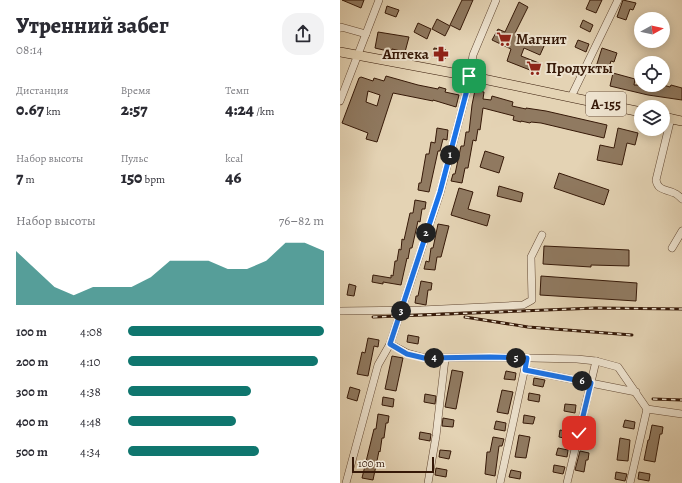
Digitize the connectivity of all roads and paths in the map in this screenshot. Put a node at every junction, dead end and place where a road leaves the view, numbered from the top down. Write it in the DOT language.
graph roads {
  1 [pos="379,0"];
  2 [pos="496,0"];
  3 [pos="618,0"];
  4 [pos="340,28"];
  5 [pos="366,34"];
  6 [pos="340,52"];
  7 [pos="357,55"];
  8 [pos="469,76"];
  9 [pos="571,97"];
  10 [pos="340,101"];
  11 [pos="634,110"];
  12 [pos="670,118"];
  13 [pos="682,121"];
  14 [pos="664,136"];
  15 [pos="682,199"];
  16 [pos="682,231"];
  17 [pos="542,235"];
  18 [pos="672,248"];
  19 [pos="402,309"];
  20 [pos="340,311"];
  21 [pos="390,344"];
  22 [pos="527,358"];
  23 [pos="445,359"];
  24 [pos="596,361"];
  25 [pos="525,370"];
  26 [pos="591,383"];
  27 [pos="636,392"];
  28 [pos="647,409"];
  29 [pos="682,414"];
  30 [pos="346,483"];
  31 [pos="428,483"];
  32 [pos="500,483"];
  33 [pos="567,483"];
  34 [pos="630,483"];
  1 -- 5 [label="street"];
  2 -- 8 [label="street"];
  3 -- 9 [label="street"];
  4 -- 5 [label="street"];
  5 -- 7 [label="street"];
  6 -- 7 [label="main road, А-155"];
  7 -- 8 [label="main road, А-155"];
  7 -- 10 [label="street"];
  8 -- 9 [label="main road, А-155"];
  8 -- 19 [label="street"];
  9 -- 11 [label="main road, А-155"];
  12 -- 13 [label="main road"];
  14 -- 15 [label="street"];
  16 -- 18 [label="street"];
  17 -- 19 [label="street"];
  19 -- 20 [label="street"];
  19 -- 21 [label="street"];
  21 -- 23 [label="street"];
  21 -- 30 [label="street"];
  22 -- 23 [label="street"];
  22 -- 24 [label="street"];
  22 -- 25 [label="street"];
  23 -- 31 [label="street"];
  24 -- 26 [label="street"];
  24 -- 27 [label="street"];
  25 -- 26 [label="street"];
  25 -- 32 [label="street"];
  26 -- 27 [label="street"];
  26 -- 33 [label="street"];
  27 -- 28 [label="street"];
  28 -- 29 [label="street"];
  28 -- 34 [label="street"];
}
